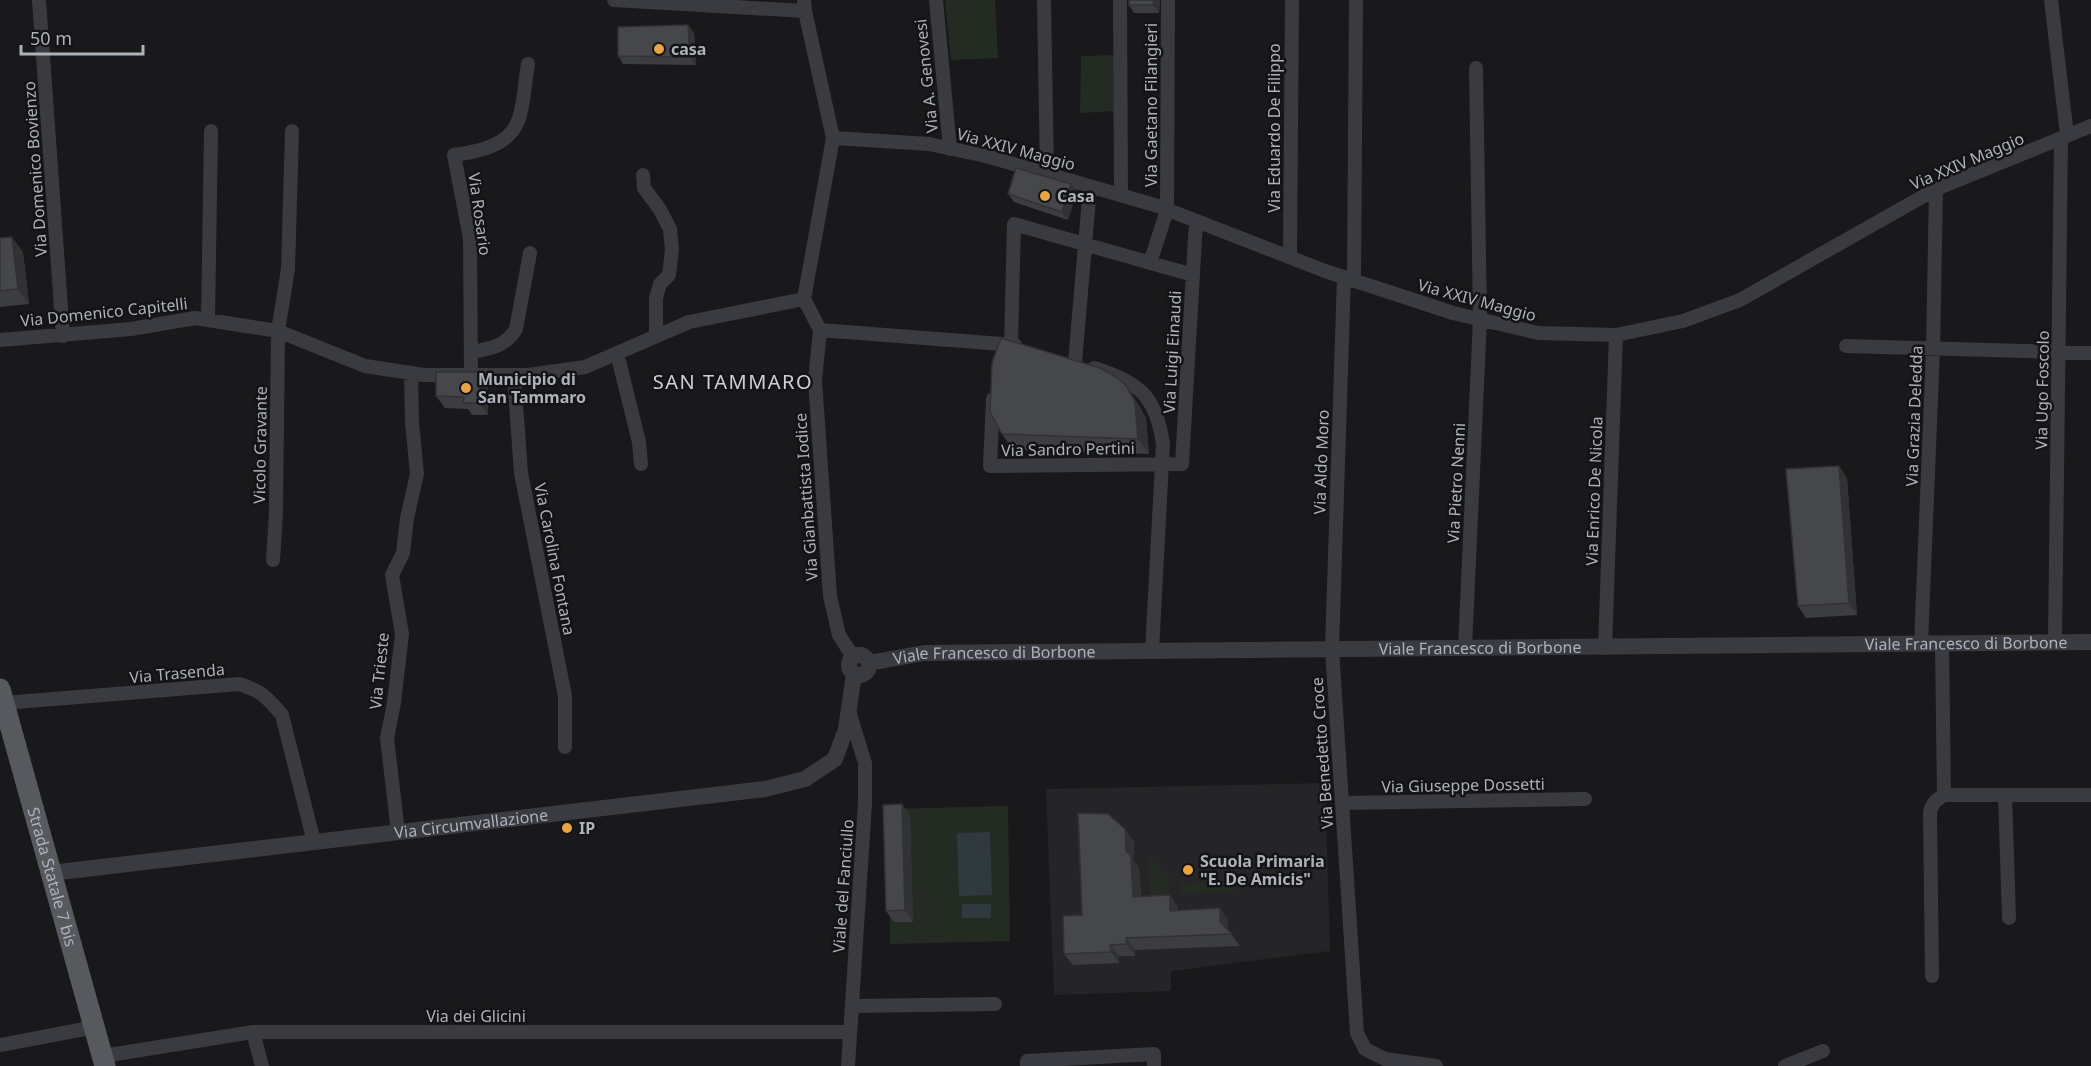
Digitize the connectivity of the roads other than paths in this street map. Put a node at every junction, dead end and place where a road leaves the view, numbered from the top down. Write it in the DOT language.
graph roads {
  1 [pos="39,0"];
  2 [pos="614,0"];
  3 [pos="936,0"];
  4 [pos="1044,0"];
  5 [pos="1120,0"];
  6 [pos="1168,0"];
  7 [pos="1292,0"];
  8 [pos="1356,0"];
  9 [pos="2051,0"];
  10 [pos="805,6"];
  11 [pos="528,64"];
  12 [pos="1476,68"];
  13 [pos="2091,126"];
  14 [pos="211,131"];
  15 [pos="292,131"];
  16 [pos="2064,137"];
  17 [pos="833,138"];
  18 [pos="950,149"];
  19 [pos="1047,174"];
  20 [pos="643,175"];
  21 [pos="1090,186"];
  22 [pos="1936,189"];
  23 [pos="1121,195"];
  24 [pos="1167,210"];
  25 [pos="1196,221"];
  26 [pos="1085,244"];
  27 [pos="530,253"];
  28 [pos="1290,257"];
  29 [pos="1150,262"];
  30 [pos="1193,275"];
  31 [pos="1349,279"];
  32 [pos="804,299"];
  33 [pos="208,320"];
  34 [pos="1480,320"];
  35 [pos="820,330"];
  36 [pos="278,332"];
  37 [pos="1616,335"];
  38 [pos="63,336"];
  39 [pos="656,336"];
  40 [pos="0,340"];
  41 [pos="1011,344"];
  42 [pos="1846,346"];
  43 [pos="1025,348"];
  44 [pos="1933,350"];
  45 [pos="471,352"];
  46 [pos="617,353"];
  47 [pos="2058,353"];
  48 [pos="2091,353"];
  49 [pos="411,373"];
  50 [pos="471,375"];
  51 [pos="514,375"];
  52 [pos="993,388"];
  53 [pos="641,464"];
  54 [pos="1162,464"];
  55 [pos="273,560"];
  56 [pos="2055,642"];
  57 [pos="2091,642"];
  58 [pos="1942,643"];
  59 [pos="1921,644"];
  60 [pos="1465,648"];
  61 [pos="1605,648"];
  62 [pos="1332,649"];
  63 [pos="1152,651"];
  64 [pos="861,660"];
  65 [pos="2,696"];
  66 [pos="849,710"];
  67 [pos="565,747"];
  68 [pos="1944,795"];
  69 [pos="2005,795"];
  70 [pos="2091,795"];
  71 [pos="1585,799"];
  72 [pos="1342,803"];
  73 [pos="398,832"];
  74 [pos="314,842"];
  75 [pos="51,873"];
  76 [pos="2009,918"];
  77 [pos="1932,976"];
  78 [pos="995,1004"];
  79 [pos="852,1006"];
  80 [pos="95,1027"];
  81 [pos="253,1032"];
  82 [pos="850,1032"];
  83 [pos="0,1045"];
  84 [pos="1823,1051"];
  85 [pos="104,1061"];
  86 [pos="262,1066"];
  87 [pos="848,1066"];
  88 [pos="1027,1066"];
  89 [pos="1154,1066"];
  90 [pos="1436,1066"];
  91 [pos="1785,1066"];
  1 -- 38 [label="street, Via Domenico Bovienzo"];
  2 -- 10 [label="street"];
  3 -- 18 [label="street, Via A. Genovesi"];
  4 -- 19 [label="street"];
  5 -- 23 [label="street"];
  6 -- 24 [label="street, Via Gaetano Filangieri"];
  7 -- 28 [label="street, Via Eduardo De Filippo"];
  8 -- 31 [label="street, Via Aldo Moro"];
  9 -- 16 [label="street, Via Ugo Foscolo"];
  10 -- 17 [label="street"];
  11 -- 45 [label="street, Via Rosario"];
  12 -- 34 [label="street, Via Pietro Nenni"];
  13 -- 16 [label="street, Via XXIV Maggio"];
  14 -- 33 [label="street"];
  15 -- 36 [label="street, Vicolo Gravante"];
  16 -- 22 [label="street, Via XXIV Maggio"];
  16 -- 47 [label="street, Via Ugo Foscolo"];
  17 -- 18 [label="street, Via XXIV Maggio"];
  17 -- 32 [label="street"];
  18 -- 19 [label="street, Via XXIV Maggio"];
  19 -- 21 [label="street, Via XXIV Maggio"];
  20 -- 39 [label="street"];
  21 -- 23 [label="street, Via XXIV Maggio"];
  21 -- 26 [label="street"];
  22 -- 37 [label="street, Via XXIV Maggio"];
  22 -- 44 [label="street, Via Grazia Deledda"];
  23 -- 24 [label="street, Via XXIV Maggio"];
  24 -- 25 [label="street, Via XXIV Maggio"];
  24 -- 29 [label="street, Via Gaetano Filangieri"];
  25 -- 28 [label="street, Via XXIV Maggio"];
  25 -- 30 [label="street, Via Luigi Einaudi"];
  26 -- 29 [label="street"];
  26 -- 41 [label="street"];
  26 -- 54 [label="street"];
  27 -- 45 [label="street"];
  28 -- 31 [label="street, Via XXIV Maggio"];
  29 -- 30 [label="street"];
  30 -- 54 [label="street, Via Luigi Einaudi"];
  31 -- 34 [label="street, Via XXIV Maggio"];
  31 -- 62 [label="street, Via Aldo Moro"];
  32 -- 35 [label="street"];
  32 -- 39 [label="street, Via Domenico Capitelli"];
  33 -- 36 [label="street, Via Domenico Capitelli"];
  33 -- 38 [label="street, Via Domenico Capitelli"];
  34 -- 37 [label="street, Via XXIV Maggio"];
  34 -- 60 [label="street, Via Pietro Nenni"];
  35 -- 41 [label="street"];
  35 -- 64 [label="street, Via Gianbattista Iodice"];
  36 -- 49 [label="street, Via Domenico Capitelli"];
  36 -- 55 [label="street, Vicolo Gravante"];
  37 -- 61 [label="street, Via Enrico De Nicola"];
  38 -- 40 [label="street, Via Domenico Capitelli"];
  39 -- 46 [label="street, Via Domenico Capitelli"];
  41 -- 43 [label="street"];
  42 -- 44 [label="street"];
  44 -- 47 [label="street"];
  44 -- 59 [label="street, Via Grazia Deledda"];
  45 -- 50 [label="street, Via Rosario"];
  46 -- 51 [label="street, Via Domenico Capitelli"];
  46 -- 53 [label="street"];
  47 -- 48 [label="street"];
  47 -- 56 [label="street, Via Ugo Foscolo"];
  49 -- 50 [label="street, Via Domenico Capitelli"];
  49 -- 73 [label="street, Via Trieste"];
  50 -- 51 [label="street, Via Domenico Capitelli"];
  51 -- 67 [label="street, Via Carolina Fontana"];
  52 -- 54 [label="street, Via Sandro Pertini"];
  54 -- 63 [label="street"];
  56 -- 57 [label="street, Viale Francesco di Borbone"];
  56 -- 58 [label="street, Viale Francesco di Borbone"];
  58 -- 59 [label="street, Viale Francesco di Borbone"];
  58 -- 68 [label="street"];
  59 -- 61 [label="street, Viale Francesco di Borbone"];
  60 -- 61 [label="street, Viale Francesco di Borbone"];
  60 -- 62 [label="street, Viale Francesco di Borbone"];
  62 -- 63 [label="street, Viale Francesco di Borbone"];
  62 -- 72 [label="street, Via Benedetto Croce"];
  63 -- 64 [label="street, Viale Francesco di Borbone"];
  64 -- 66 [label="street, Via Circumvallazione"];
  65 -- 74 [label="street, Via Trasenda"];
  65 -- 75 [label="main road, Strada Statale 7 bis"];
  66 -- 73 [label="street, Via Circumvallazione"];
  66 -- 79 [label="street, Viale del Fanciullo"];
  68 -- 69 [label="street"];
  68 -- 77 [label="street"];
  69 -- 70 [label="street"];
  69 -- 76 [label="street"];
  71 -- 72 [label="street, Via Giuseppe Dossetti"];
  72 -- 90 [label="street, Via Benedetto Croce"];
  73 -- 74 [label="street, Via Circumvallazione"];
  74 -- 75 [label="street, Via Circumvallazione"];
  75 -- 80 [label="main road, Strada Statale 7 bis"];
  78 -- 79 [label="street"];
  79 -- 82 [label="street, Viale del Fanciullo"];
  80 -- 83 [label="street"];
  80 -- 85 [label="main road, Strada Statale 7 bis"];
  81 -- 82 [label="street, Via dei Glicini"];
  81 -- 85 [label="street, Via dei Glicini"];
  81 -- 86 [label="street"];
  82 -- 87 [label="street, Viale del Fanciullo"];
  84 -- 91 [label="street"];
  88 -- 89 [label="street"];
}
